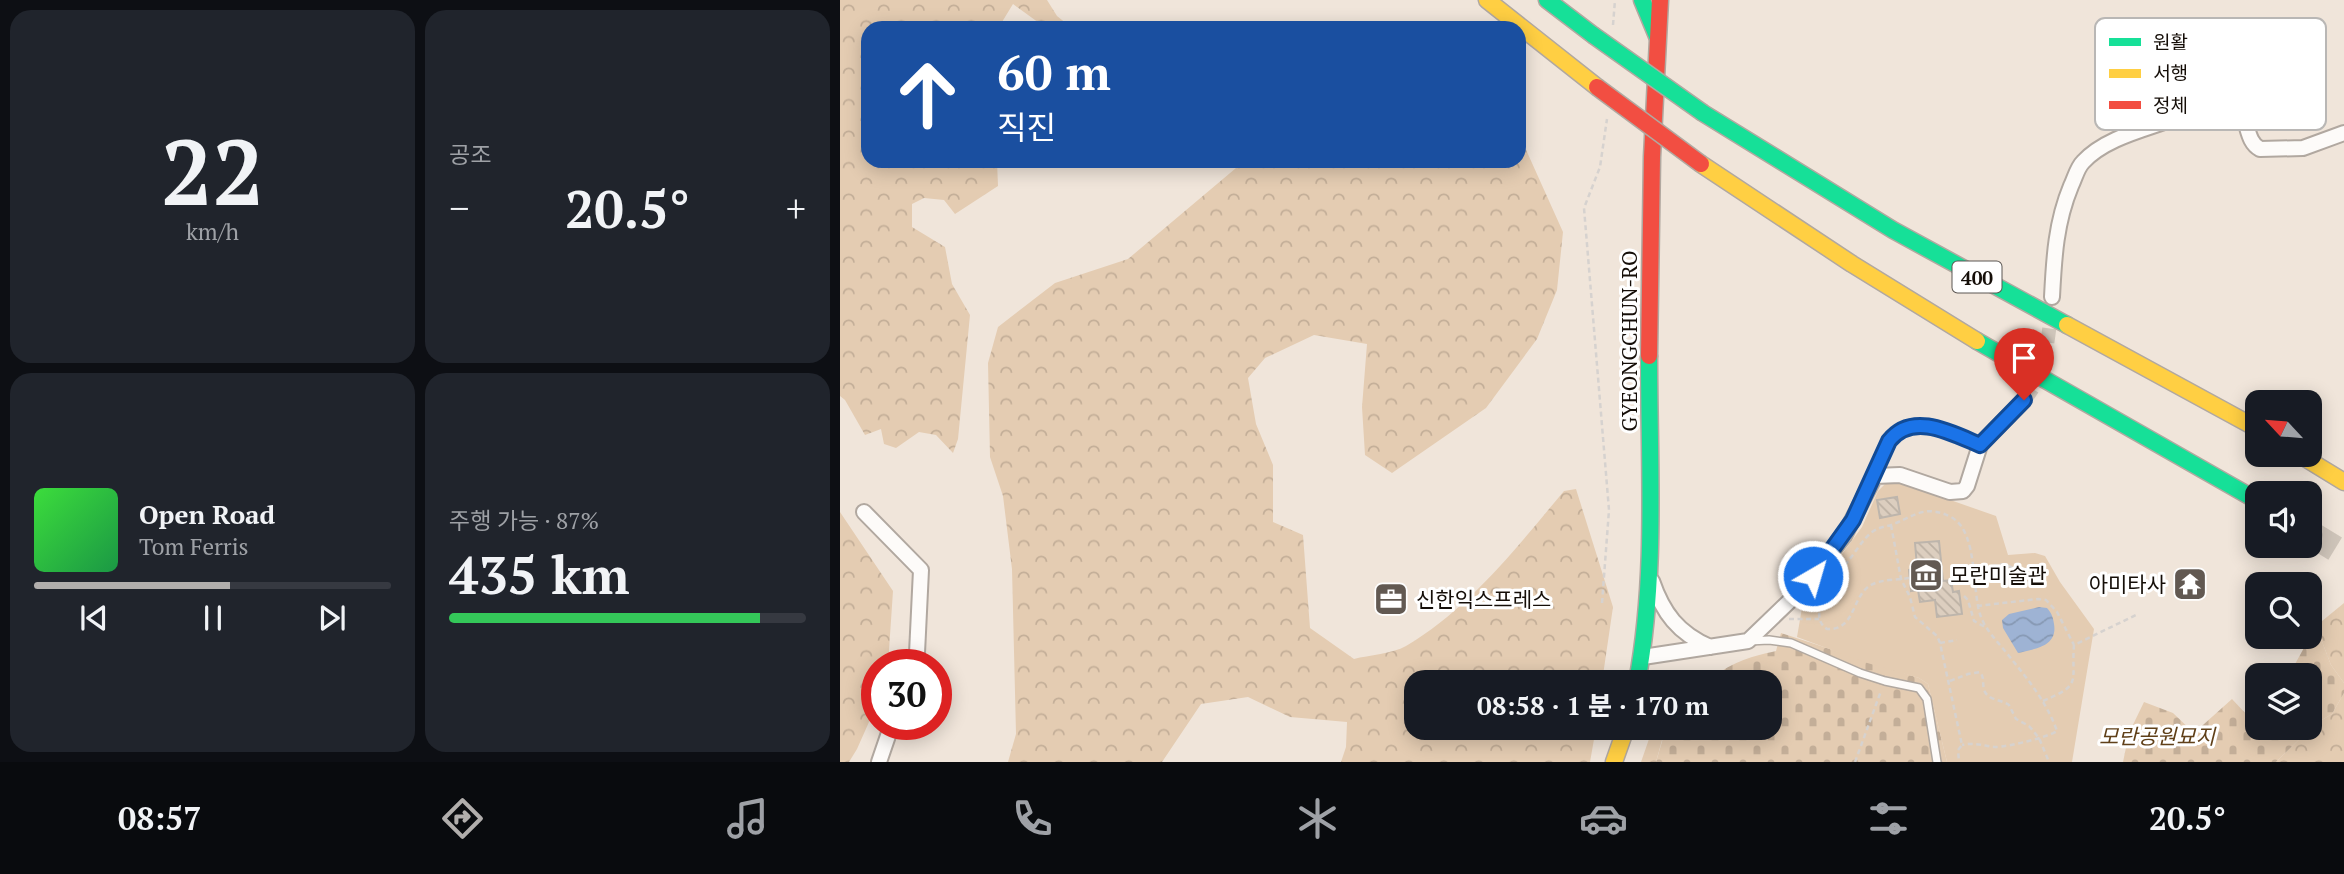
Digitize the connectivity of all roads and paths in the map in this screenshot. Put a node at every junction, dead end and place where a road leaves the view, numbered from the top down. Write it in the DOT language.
graph roads {
  1 [pos="1487,0"];
  2 [pos="1547,0"];
  3 [pos="1615,0"];
  4 [pos="1642,0"];
  5 [pos="1660,0"];
  6 [pos="1514,21"];
  7 [pos="1526,31"];
  8 [pos="1657,36"];
  9 [pos="1613,37"];
  10 [pos="1607,115"];
  11 [pos="2143,130"];
  12 [pos="2248,130"];
  13 [pos="2344,133"];
  14 [pos="2052,297"];
  15 [pos="2024,400"];
  16 [pos="2245,422"];
  17 [pos="1980,445"];
  18 [pos="2320,467"];
  19 [pos="1875,476"];
  20 [pos="2344,481"];
  21 [pos="2245,493"];
  22 [pos="864,512"];
  23 [pos="1891,525"];
  24 [pos="1975,569"];
  25 [pos="1649,573"];
  26 [pos="1909,578"];
  27 [pos="1901,579"];
  28 [pos="2034,581"];
  29 [pos="1964,596"];
  30 [pos="1602,603"];
  31 [pos="1978,606"];
  32 [pos="2138,614"];
  33 [pos="1771,618"];
  34 [pos="1819,620"];
  35 [pos="1985,626"];
  36 [pos="1957,640"];
  37 [pos="1748,641"];
  38 [pos="1940,643"];
  39 [pos="2074,645"];
  40 [pos="1711,648"];
  41 [pos="917,649"];
  42 [pos="1643,657"];
  43 [pos="1640,670"];
  44 [pos="1885,681"];
  45 [pos="1950,681"];
  46 [pos="2043,701"];
  47 [pos="2039,738"];
  48 [pos="887,740"];
  49 [pos="1622,740"];
  50 [pos="1962,745"];
  51 [pos="879,762"];
  52 [pos="1614,762"];
  53 [pos="1855,762"];
  54 [pos="1937,762"];
  55 [pos="1959,762"];
  56 [pos="2049,762"];
  1 -- 6 [label="main road, 400, bridge"];
  2 -- 16 [label="main road, 400, bridge"];
  3 -- 9 [label="path"];
  4 -- 8 [label="main road"];
  5 -- 8 [label="main road, GYEONGCHUN-RO"];
  7 -- 21 [label="main road, 400, bridge"];
  8 -- 25 [label="main road, GYEONGCHUN-RO"];
  10 -- 30 [label="path"];
  11 -- 14 [label="street"];
  12 -- 13 [label="street"];
  15 -- 17 [label="street"];
  17 -- 19 [label="lane"];
  17 -- 19 [label="street"];
  18 -- 20 [label="main road"];
  19 -- 33 [label="street"];
  22 -- 41 [label="street"];
  23 -- 24 [label="path"];
  23 -- 27 [label="path"];
  23 -- 34 [label="path"];
  24 -- 28 [label="path"];
  24 -- 31 [label="path"];
  25 -- 40 [label="street"];
  25 -- 42 [label="main road, GYEONGCHUN-RO"];
  26 -- 27 [label="path"];
  27 -- 34 [label="path"];
  27 -- 38 [label="path"];
  29 -- 35 [label="path"];
  31 -- 35 [label="path"];
  31 -- 39 [label="path"];
  32 -- 39 [label="path"];
  33 -- 34 [label="path"];
  33 -- 37 [label="street"];
  35 -- 46 [label="path"];
  36 -- 38 [label="path"];
  37 -- 40 [label="street"];
  37 -- 44 [label="lane"];
  38 -- 45 [label="path"];
  39 -- 46 [label="path"];
  40 -- 42 [label="street"];
  42 -- 43 [label="main road, GYEONGCHUN-RO"];
  44 -- 53 [label="path"];
  44 -- 54 [label="lane"];
  45 -- 47 [label="path"];
  45 -- 50 [label="path"];
  46 -- 47 [label="path"];
  47 -- 50 [label="path"];
  47 -- 56 [label="path"];
  48 -- 51 [label="street"];
  49 -- 52 [label="main road"];
  50 -- 55 [label="path"];
}
